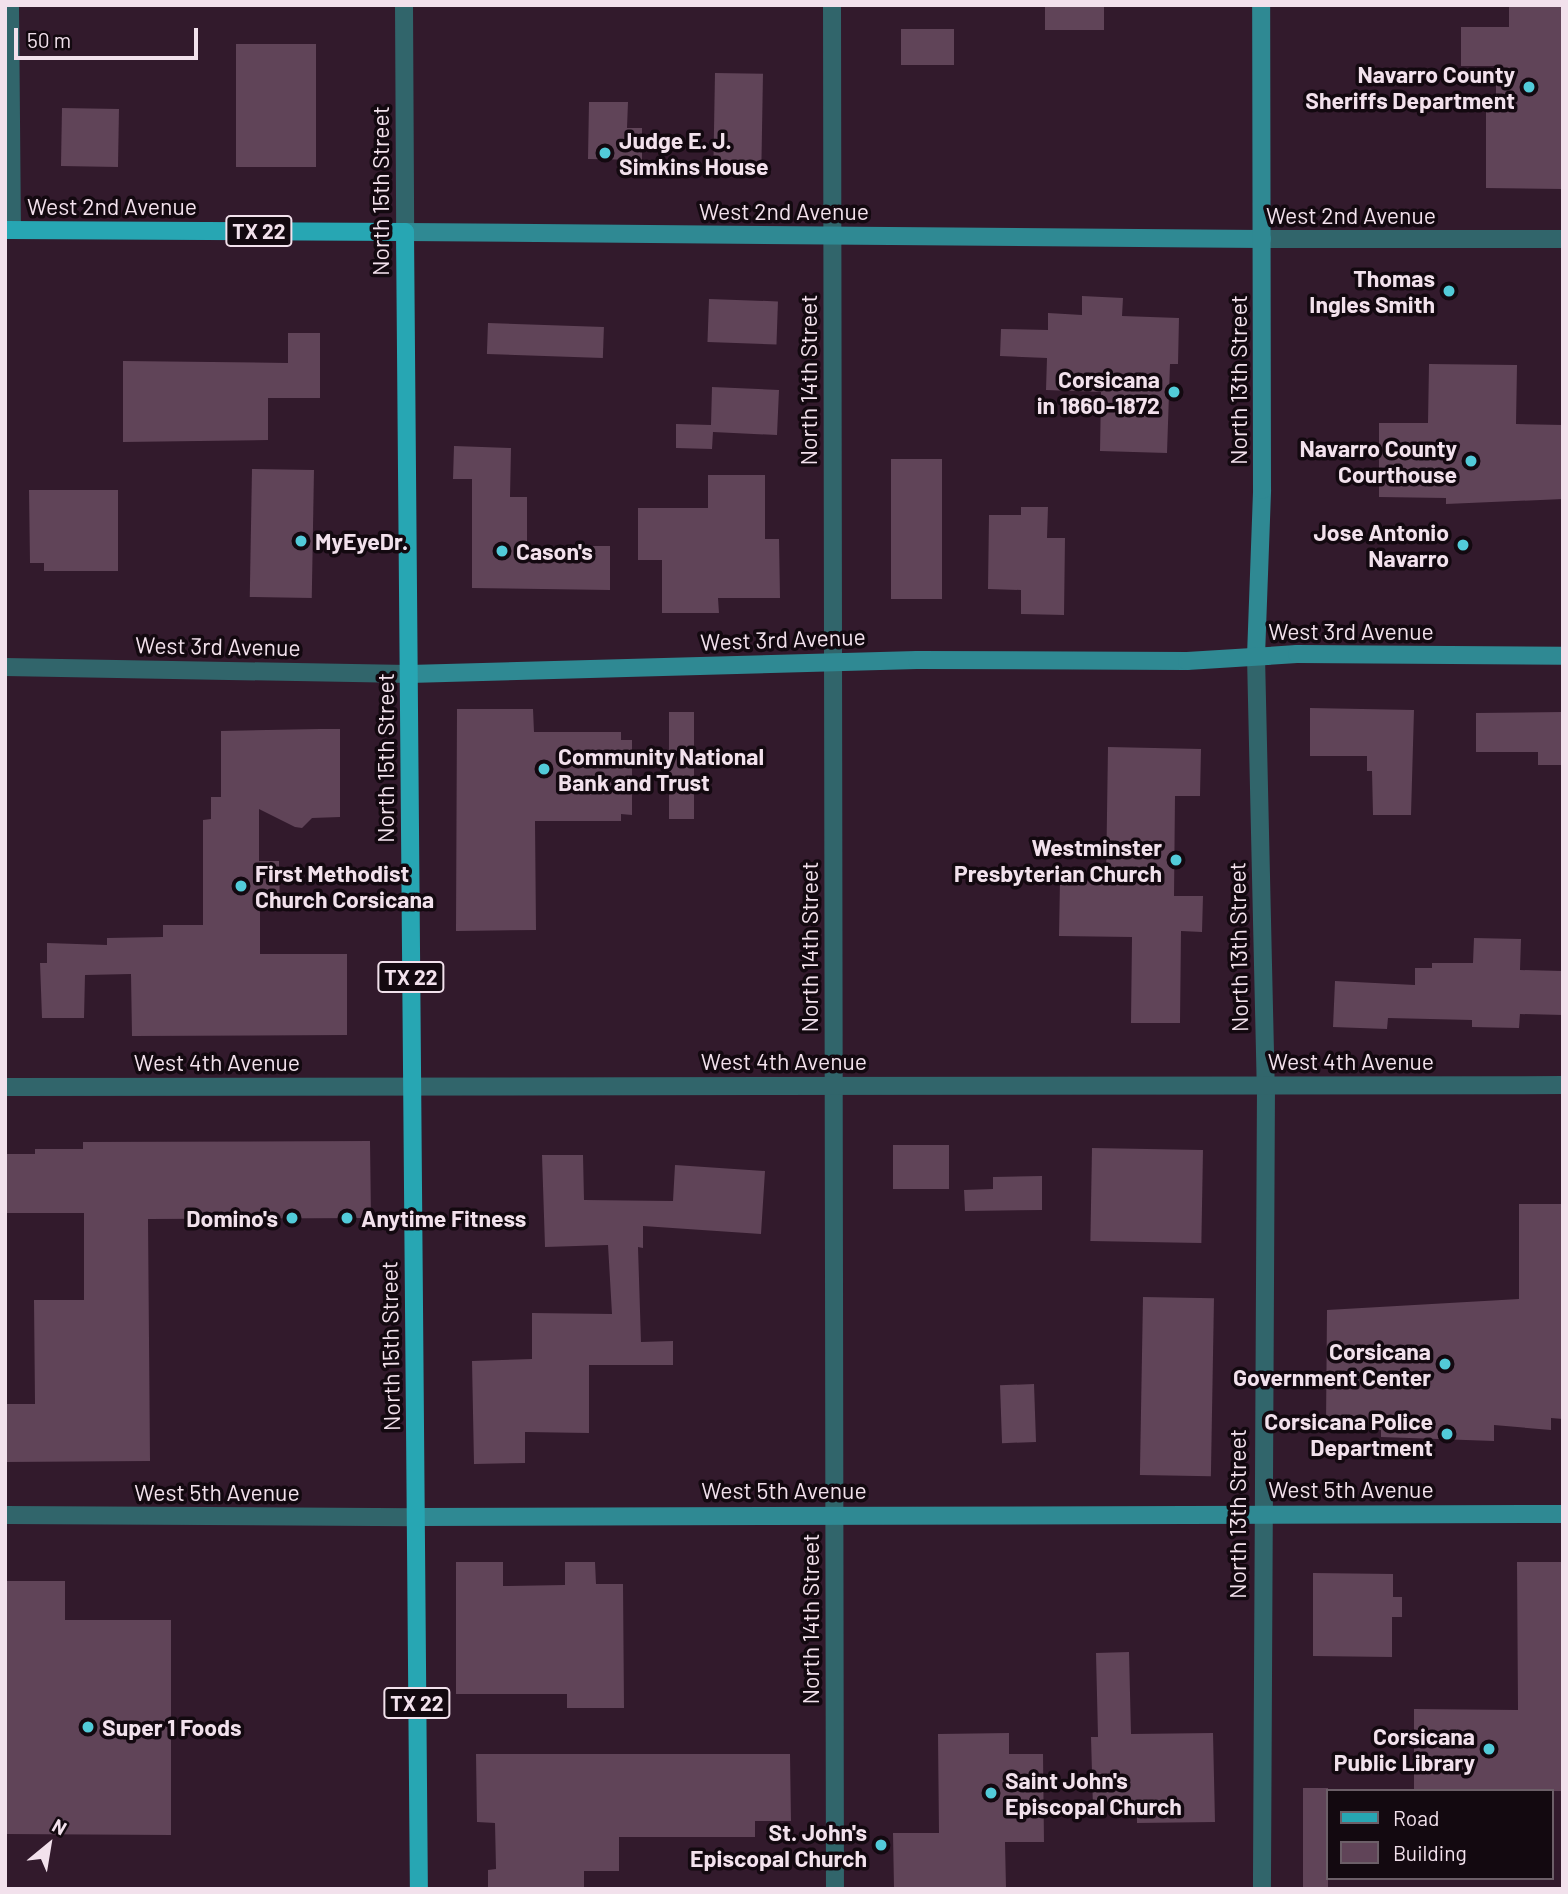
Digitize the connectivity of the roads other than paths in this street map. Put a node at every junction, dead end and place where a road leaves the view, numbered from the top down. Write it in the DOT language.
graph roads {
  1 [pos="10,5"];
  2 [pos="404,5"];
  3 [pos="832,5"];
  4 [pos="1261,5"];
  5 [pos="8,230"];
  6 [pos="405,232"];
  7 [pos="832,236"];
  8 [pos="1262,239"];
  9 [pos="1563,239"];
  10 [pos="1256,656"];
  11 [pos="1563,656"];
  12 [pos="832,663"];
  13 [pos="5,667"];
  14 [pos="409,674"];
  15 [pos="1266,1085"];
  16 [pos="1563,1085"];
  17 [pos="412,1086"];
  18 [pos="833,1086"];
  19 [pos="5,1087"];
  20 [pos="1261,1513"];
  21 [pos="834,1514"];
  22 [pos="1563,1514"];
  23 [pos="5,1515"];
  24 [pos="416,1517"];
  25 [pos="419,1889"];
  26 [pos="835,1889"];
  27 [pos="1262,1889"];
  1 -- 5 [label="street"];
  2 -- 6 [label="street, North 15th Street"];
  3 -- 7 [label="street, North 14th Street"];
  4 -- 8 [label="street, North 13th Street"];
  5 -- 6 [label="main road, West 2nd Avenue / TX 22"];
  6 -- 7 [label="street, West 2nd Avenue"];
  6 -- 14 [label="main road, North 15th Street / TX 22"];
  7 -- 8 [label="street, West 2nd Avenue"];
  7 -- 12 [label="street, North 14th Street"];
  8 -- 9 [label="street, West 2nd Avenue"];
  8 -- 10 [label="street, North 13th Street"];
  10 -- 11 [label="street, West 3rd Avenue"];
  10 -- 12 [label="street, West 3rd Avenue"];
  10 -- 15 [label="street, North 13th Street"];
  12 -- 14 [label="street, West 3rd Avenue"];
  12 -- 18 [label="street, North 14th Street"];
  13 -- 14 [label="street, West 3rd Avenue"];
  14 -- 17 [label="main road, North 15th Street / TX 22"];
  15 -- 16 [label="street, West 4th Avenue"];
  15 -- 18 [label="street, West 4th Avenue"];
  15 -- 20 [label="street, North 13th Street"];
  17 -- 18 [label="street, West 4th Avenue"];
  17 -- 19 [label="street, West 4th Avenue"];
  17 -- 24 [label="main road, North 15th Street / TX 22"];
  18 -- 21 [label="street, North 14th Street"];
  20 -- 21 [label="street, West 5th Avenue"];
  20 -- 22 [label="street, West 5th Avenue"];
  20 -- 27 [label="street, North 13th Street"];
  21 -- 24 [label="street, West 5th Avenue"];
  21 -- 26 [label="street, North 14th Street"];
  23 -- 24 [label="street, West 5th Avenue"];
  24 -- 25 [label="main road, North 15th Street / TX 22"];
}
